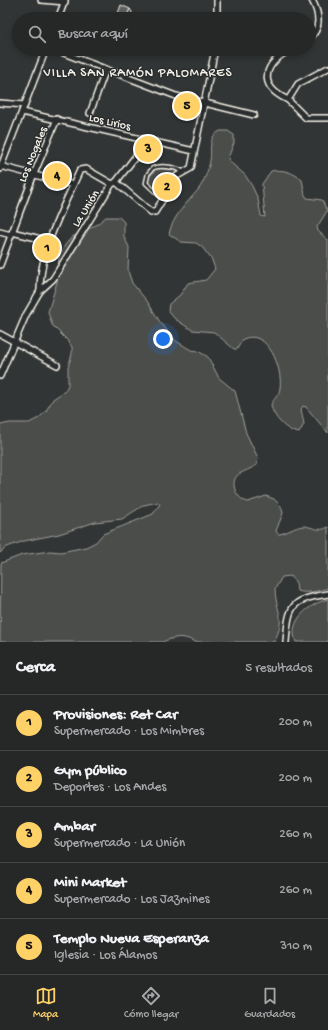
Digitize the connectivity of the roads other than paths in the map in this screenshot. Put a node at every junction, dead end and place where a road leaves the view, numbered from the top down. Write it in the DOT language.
graph roads {
  1 [pos="41,0"];
  2 [pos="217,0"];
  3 [pos="312,0"];
  4 [pos="65,1"];
  5 [pos="61,12"];
  6 [pos="217,12"];
  7 [pos="316,28"];
  8 [pos="43,56"];
  9 [pos="72,56"];
  10 [pos="214,56"];
  11 [pos="281,56"];
  12 [pos="328,68"];
  13 [pos="106,69"];
  14 [pos="288,100"];
  15 [pos="204,103"];
  16 [pos="0,104"];
  17 [pos="25,105"];
  18 [pos="22,112"];
  19 [pos="90,113"];
  20 [pos="254,115"];
  21 [pos="328,118"];
  22 [pos="57,119"];
  23 [pos="148,140"];
  24 [pos="194,151"];
  25 [pos="0,167"];
  26 [pos="185,173"];
  27 [pos="34,174"];
  28 [pos="114,183"];
  29 [pos="73,185"];
  30 [pos="163,199"];
  31 [pos="0,232"];
  32 [pos="11,234"];
  33 [pos="49,242"];
  34 [pos="0,265"];
  35 [pos="40,291"];
  36 [pos="0,334"];
  37 [pos="14,342"];
  38 [pos="57,365"];
  39 [pos="0,376"];
  40 [pos="328,594"];
  41 [pos="286,642"];
  1 -- 4 [label="street"];
  2 -- 6 [label="street"];
  3 -- 7 [label="street"];
  4 -- 5 [label="street"];
  8 -- 17 [label="street"];
  9 -- 13 [label="street"];
  10 -- 15 [label="street"];
  11 -- 14 [label="street"];
  12 -- 14 [label="street"];
  13 -- 15 [label="street"];
  13 -- 19 [label="street"];
  14 -- 21 [label="street"];
  15 -- 20 [label="street"];
  15 -- 24 [label="street"];
  16 -- 17 [label="street"];
  17 -- 18 [label="street"];
  18 -- 22 [label="street, Los Lirios"];
  18 -- 25 [label="street"];
  22 -- 23 [label="street, Los Lirios"];
  22 -- 27 [label="street, Los Nogales"];
  23 -- 24 [label="street, Los Lirios"];
  23 -- 28 [label="street, La Unión"];
  24 -- 26 [label="street"];
  25 -- 27 [label="street"];
  26 -- 30 [label="street"];
  26 -- 30 [label="lane"];
  27 -- 29 [label="street"];
  27 -- 32 [label="street, Los Nogales"];
  28 -- 29 [label="street"];
  28 -- 30 [label="street"];
  28 -- 35 [label="street, La Unión"];
  29 -- 33 [label="street"];
  31 -- 32 [label="street"];
  32 -- 33 [label="street"];
  32 -- 34 [label="street, Los Nogales"];
  33 -- 35 [label="street"];
  35 -- 37 [label="street, La Unión"];
  36 -- 37 [label="street"];
  37 -- 38 [label="street"];
  37 -- 39 [label="street, La Unión"];
  40 -- 41 [label="street"];
}
